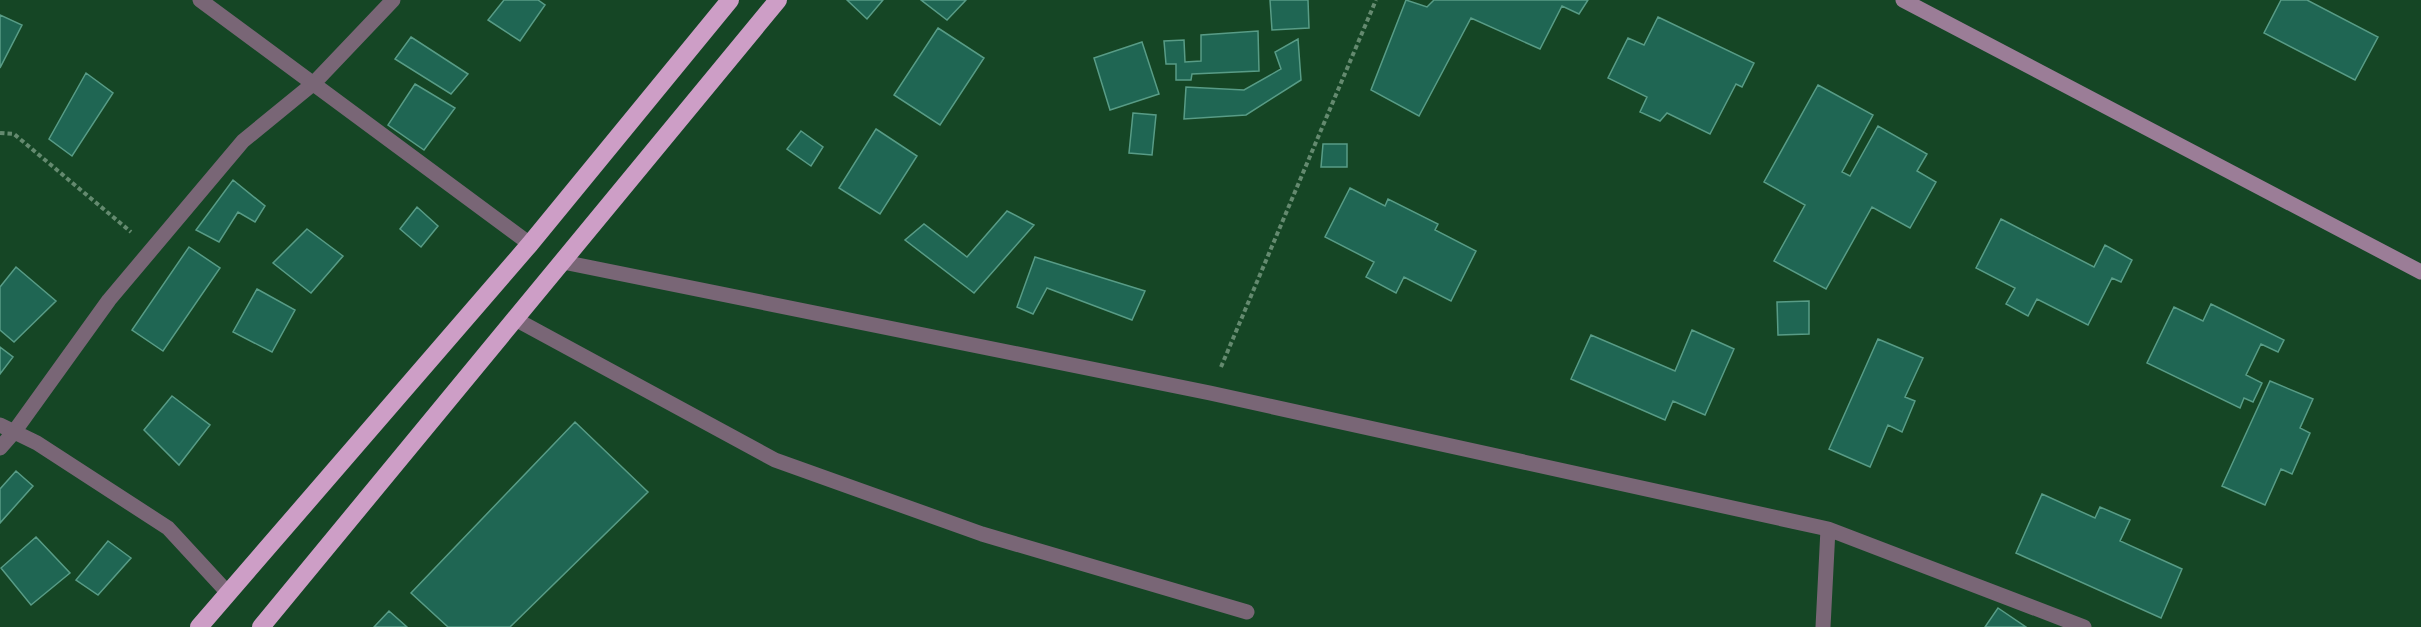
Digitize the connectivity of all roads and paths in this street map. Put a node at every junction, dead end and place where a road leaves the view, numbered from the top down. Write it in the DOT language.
graph roads {
  1 [pos="200,0"];
  2 [pos="393,0"];
  3 [pos="730,0"];
  4 [pos="778,0"];
  5 [pos="1376,0"];
  6 [pos="1903,0"];
  7 [pos="314,83"];
  8 [pos="0,133"];
  9 [pos="530,244"];
  10 [pos="153,250"];
  11 [pos="562,262"];
  12 [pos="2421,272"];
  13 [pos="515,319"];
  14 [pos="1210,393"];
  15 [pos="0,425"];
  16 [pos="14,432"];
  17 [pos="0,448"];
  18 [pos="1828,530"];
  19 [pos="228,593"];
  20 [pos="1247,612"];
  21 [pos="199,627"];
  22 [pos="261,627"];
  23 [pos="1823,627"];
  24 [pos="2084,627"];
  1 -- 7 [label="street"];
  2 -- 7 [label="street"];
  3 -- 9 [label="highway"];
  4 -- 11 [label="highway"];
  5 -- 14 [label="path"];
  6 -- 12 [label="main road"];
  7 -- 9 [label="street"];
  7 -- 10 [label="street"];
  8 -- 10 [label="path"];
  9 -- 19 [label="highway"];
  10 -- 16 [label="street"];
  11 -- 13 [label="highway"];
  11 -- 14 [label="street"];
  13 -- 20 [label="street"];
  13 -- 22 [label="highway"];
  14 -- 18 [label="street"];
  15 -- 16 [label="street"];
  16 -- 17 [label="street"];
  16 -- 19 [label="street"];
  18 -- 23 [label="street"];
  18 -- 24 [label="street"];
  19 -- 21 [label="highway"];
}
